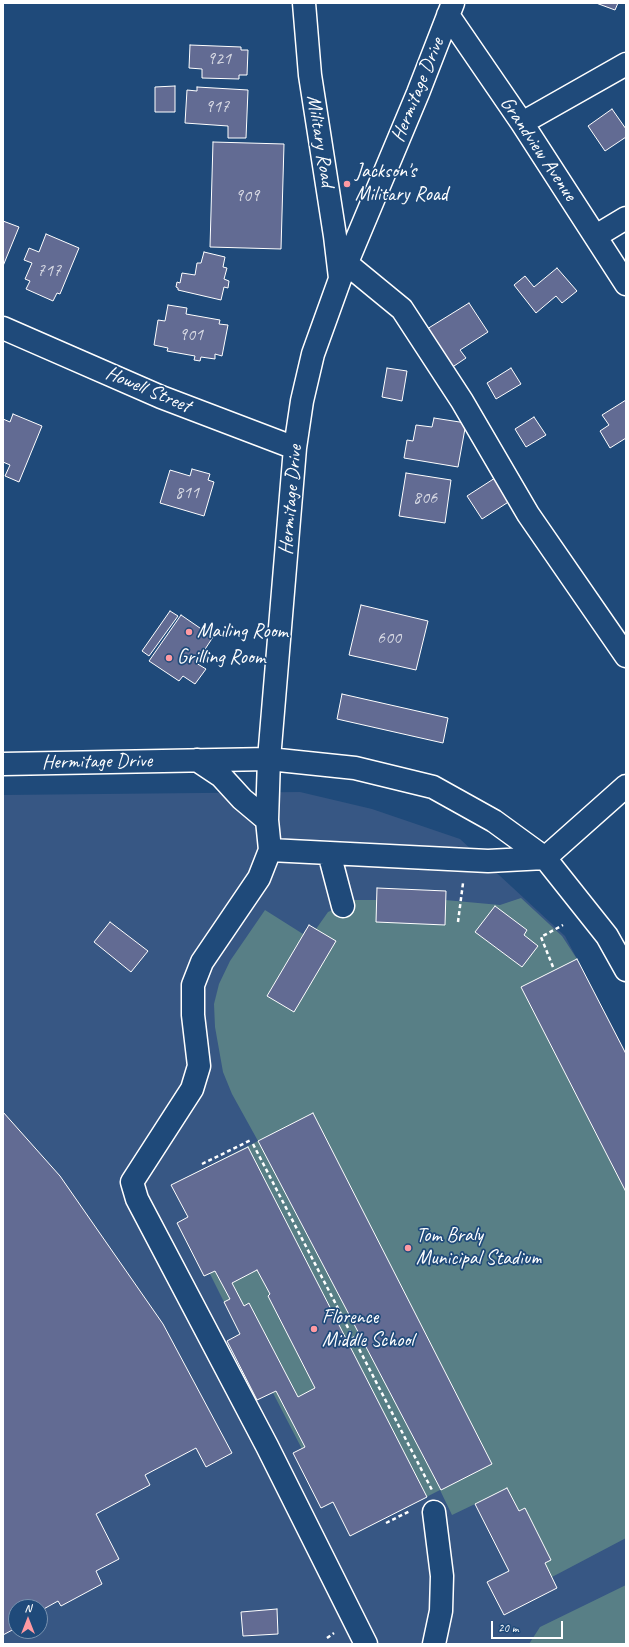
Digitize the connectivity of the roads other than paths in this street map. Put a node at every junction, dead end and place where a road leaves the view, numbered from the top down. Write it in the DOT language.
graph roads {
  1 [pos="304,3"];
  2 [pos="451,9"];
  3 [pos="626,64"];
  4 [pos="522,122"];
  5 [pos="626,218"];
  6 [pos="596,236"];
  7 [pos="343,271"];
  8 [pos="626,284"];
  9 [pos="3,328"];
  10 [pos="295,448"];
  11 [pos="626,656"];
  12 [pos="269,759"];
  13 [pos="197,760"];
  14 [pos="3,764"];
  15 [pos="626,786"];
  16 [pos="267,820"];
  17 [pos="270,850"];
  18 [pos="329,853"];
  19 [pos="545,858"];
  20 [pos="343,906"];
  21 [pos="626,970"];
  22 [pos="428,1505"];
  23 [pos="366,1644"];
  24 [pos="434,1644"];
  1 -- 7 [label="street, Military Road"];
  2 -- 4 [label="street, Grandview Avenue"];
  2 -- 7 [label="street, Hermitage Drive"];
  3 -- 4 [label="street"];
  4 -- 6 [label="street, Grandview Avenue"];
  5 -- 6 [label="street"];
  6 -- 8 [label="street, Grandview Avenue"];
  7 -- 10 [label="street, Hermitage Drive"];
  7 -- 11 [label="street"];
  9 -- 10 [label="street, Howell Street"];
  10 -- 12 [label="street, Hermitage Drive"];
  12 -- 13 [label="street, Hermitage Drive"];
  12 -- 16 [label="street"];
  12 -- 19 [label="street"];
  13 -- 14 [label="street, Hermitage Drive"];
  13 -- 16 [label="street"];
  15 -- 19 [label="street"];
  16 -- 17 [label="street"];
  17 -- 18 [label="street"];
  17 -- 23 [label="street"];
  18 -- 19 [label="street"];
  18 -- 20 [label="street"];
  19 -- 21 [label="street"];
  22 -- 24 [label="street"];
}
